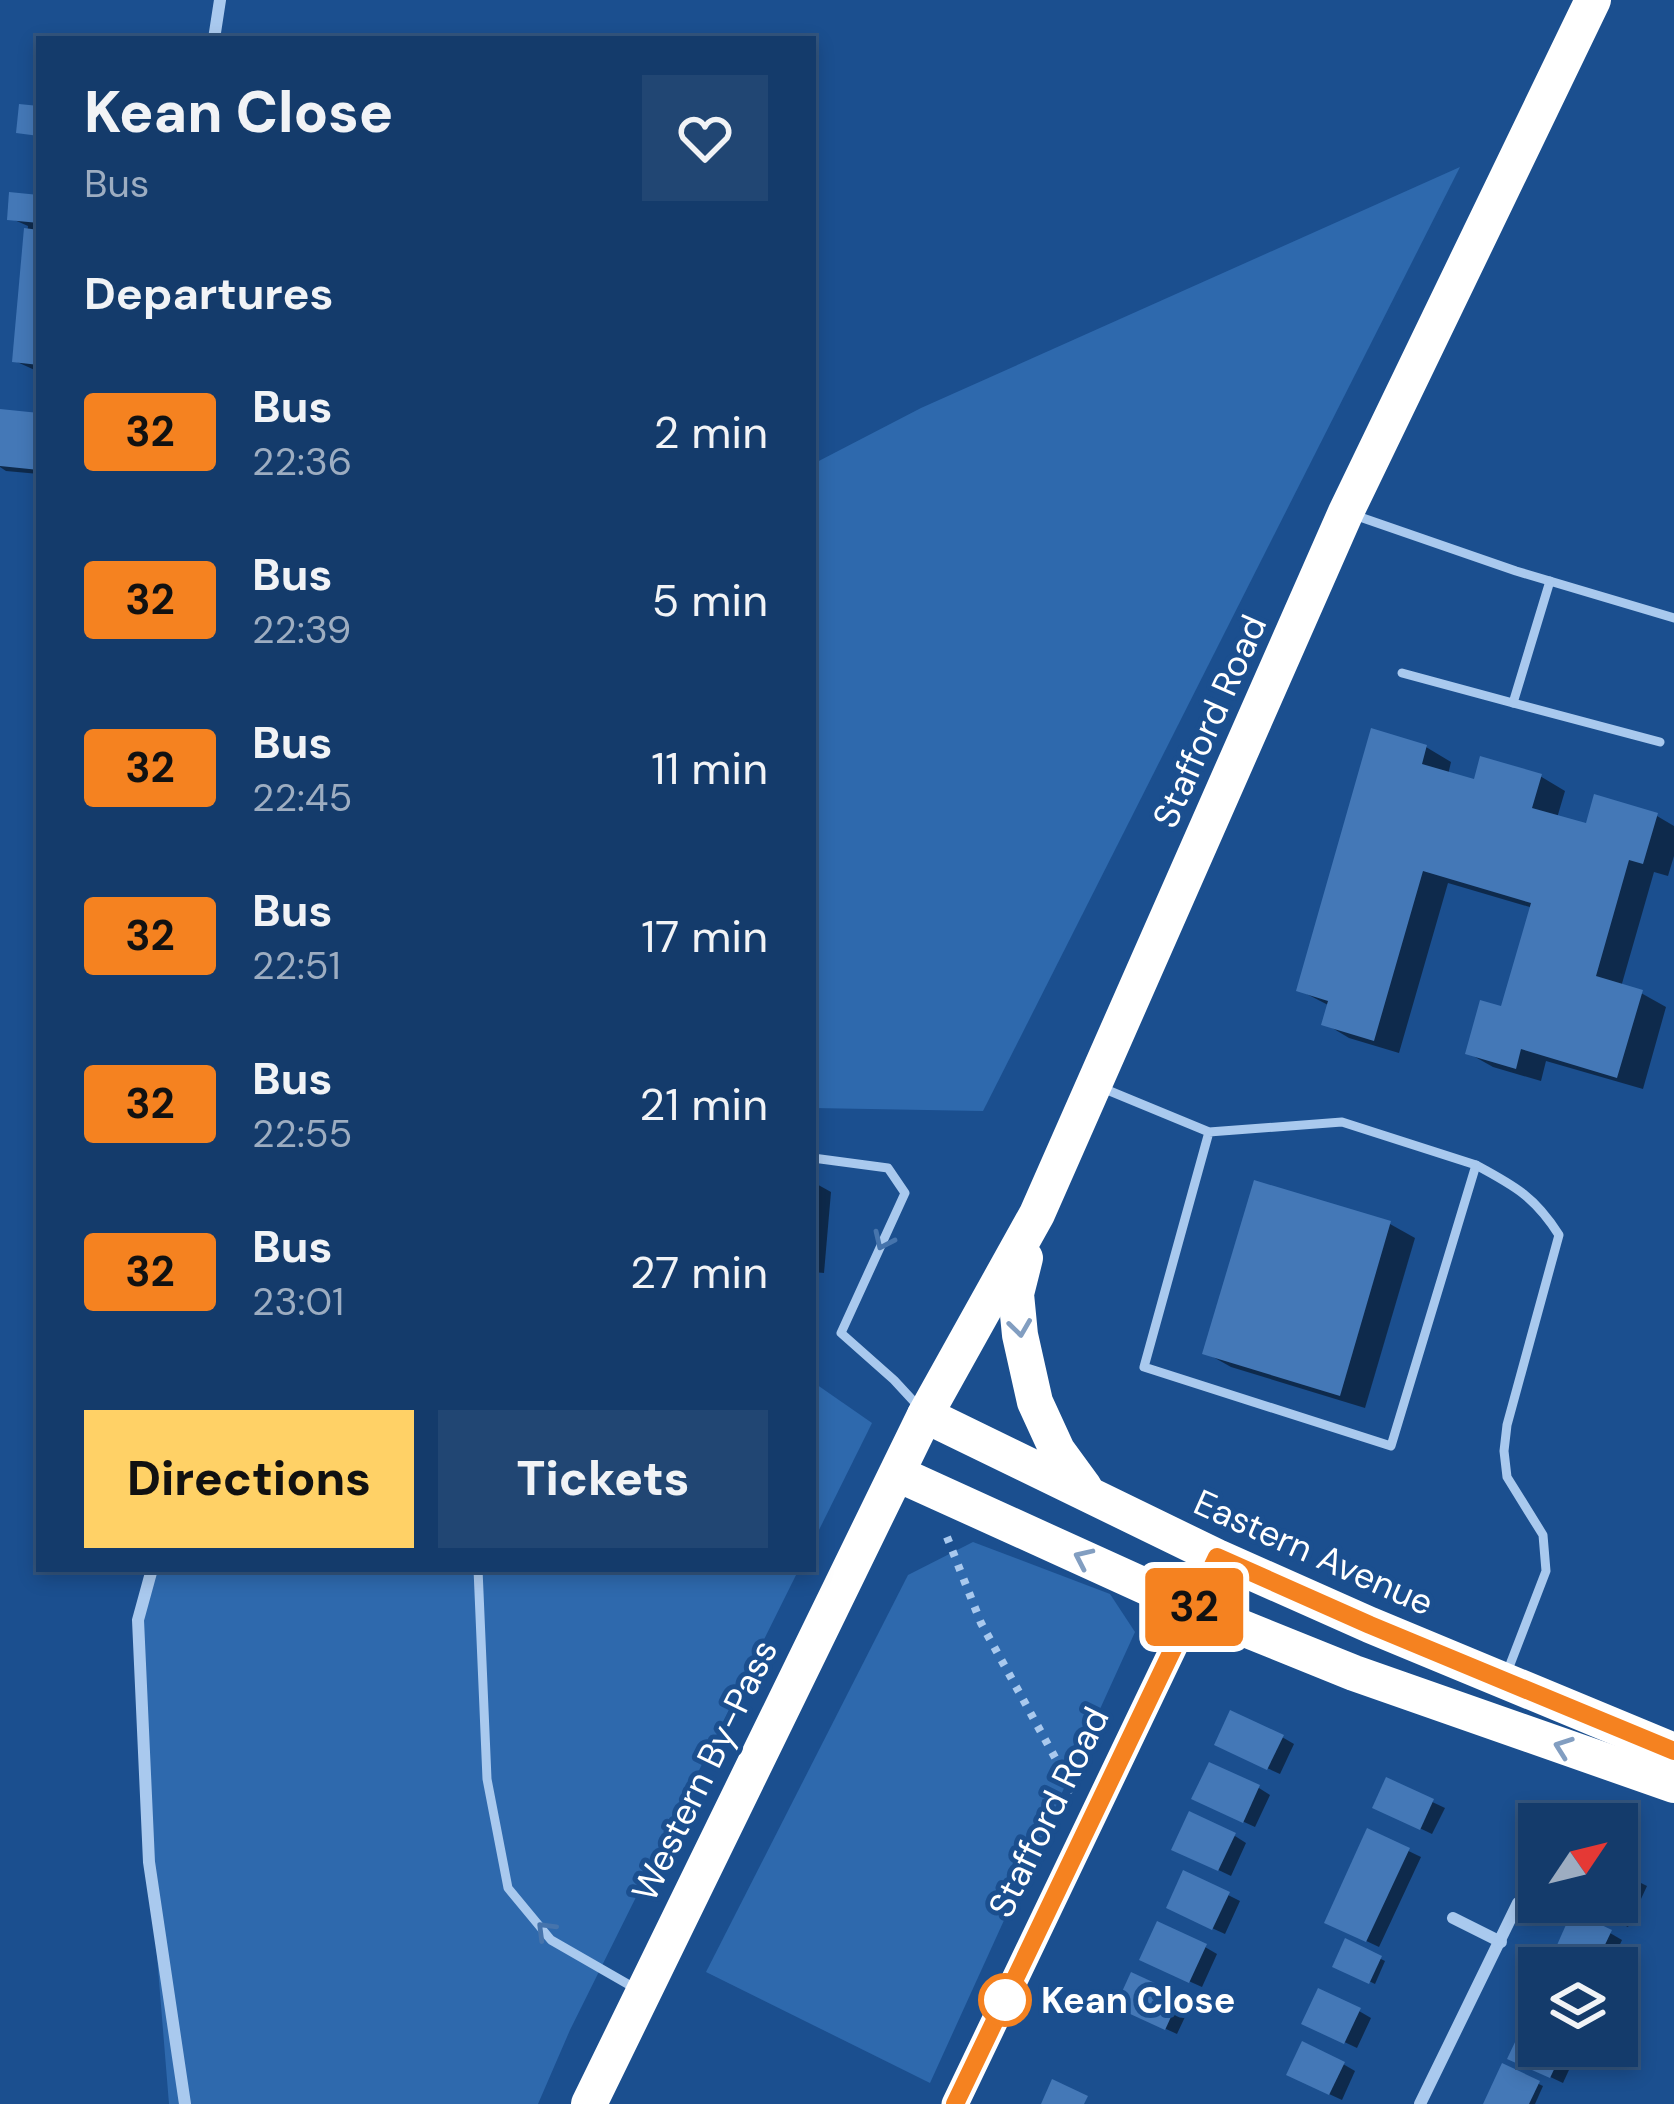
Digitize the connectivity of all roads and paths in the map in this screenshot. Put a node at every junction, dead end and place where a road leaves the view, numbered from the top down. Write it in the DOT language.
graph roads {
  1 [pos="220,0"];
  2 [pos="1594,0"];
  3 [pos="214,36"];
  4 [pos="1346,512"];
  5 [pos="1550,581"];
  6 [pos="1674,617"];
  7 [pos="1402,673"];
  8 [pos="1514,704"];
  9 [pos="1660,742"];
  10 [pos="1095,1085"];
  11 [pos="1209,1132"];
  12 [pos="816,1158"];
  13 [pos="1476,1165"];
  14 [pos="1037,1214"];
  15 [pos="926,1415"];
  16 [pos="898,1474"];
  17 [pos="1091,1495"];
  18 [pos="946,1533"];
  19 [pos="1217,1557"];
  20 [pos="151,1572"];
  21 [pos="478,1572"];
  22 [pos="1193,1608"];
  23 [pos="1504,1680"];
  24 [pos="1674,1751"];
  25 [pos="1674,1785"];
  26 [pos="1088,1827"];
  27 [pos="1518,1903"];
  28 [pos="1454,1918"];
  29 [pos="1501,1942"];
  30 [pos="643,1992"];
  31 [pos="185,2104"];
  32 [pos="589,2104"];
  33 [pos="955,2104"];
  34 [pos="1420,2104"];
  1 -- 3 [label="street"];
  2 -- 4 [label="highway, Stafford Road"];
  4 -- 5 [label="lane"];
  4 -- 10 [label="highway, Stafford Road"];
  5 -- 6 [label="lane"];
  5 -- 8 [label="lane"];
  7 -- 8 [label="lane"];
  8 -- 9 [label="lane"];
  10 -- 11 [label="lane"];
  10 -- 14 [label="highway, Stafford Road"];
  11 -- 13 [label="lane"];
  11 -- 13 [label="lane"];
  12 -- 15 [label="lane, one-way"];
  13 -- 23 [label="lane"];
  14 -- 15 [label="highway, Stafford Road"];
  14 -- 17 [label="highway, one-way"];
  15 -- 16 [label="highway, Stafford Road"];
  15 -- 17 [label="highway, Eastern Avenue"];
  22 -- 16 [label="highway, one-way"];
  16 -- 30 [label="highway, Western By-Pass"];
  17 -- 19 [label="highway, Eastern Avenue"];
  18 -- 26 [label="path"];
  19 -- 22 [label="street, Stafford Road"];
  19 -- 23 [label="highway, Eastern Avenue"];
  20 -- 31 [label="street"];
  30 -- 21 [label="lane, one-way"];
  25 -- 22 [label="highway, one-way"];
  22 -- 26 [label="street, Stafford Road"];
  23 -- 24 [label="highway, Eastern Avenue"];
  26 -- 33 [label="street, Stafford Road"];
  27 -- 29 [label="street"];
  28 -- 29 [label="street"];
  29 -- 34 [label="street"];
  30 -- 32 [label="highway, Western By-Pass"];
}
